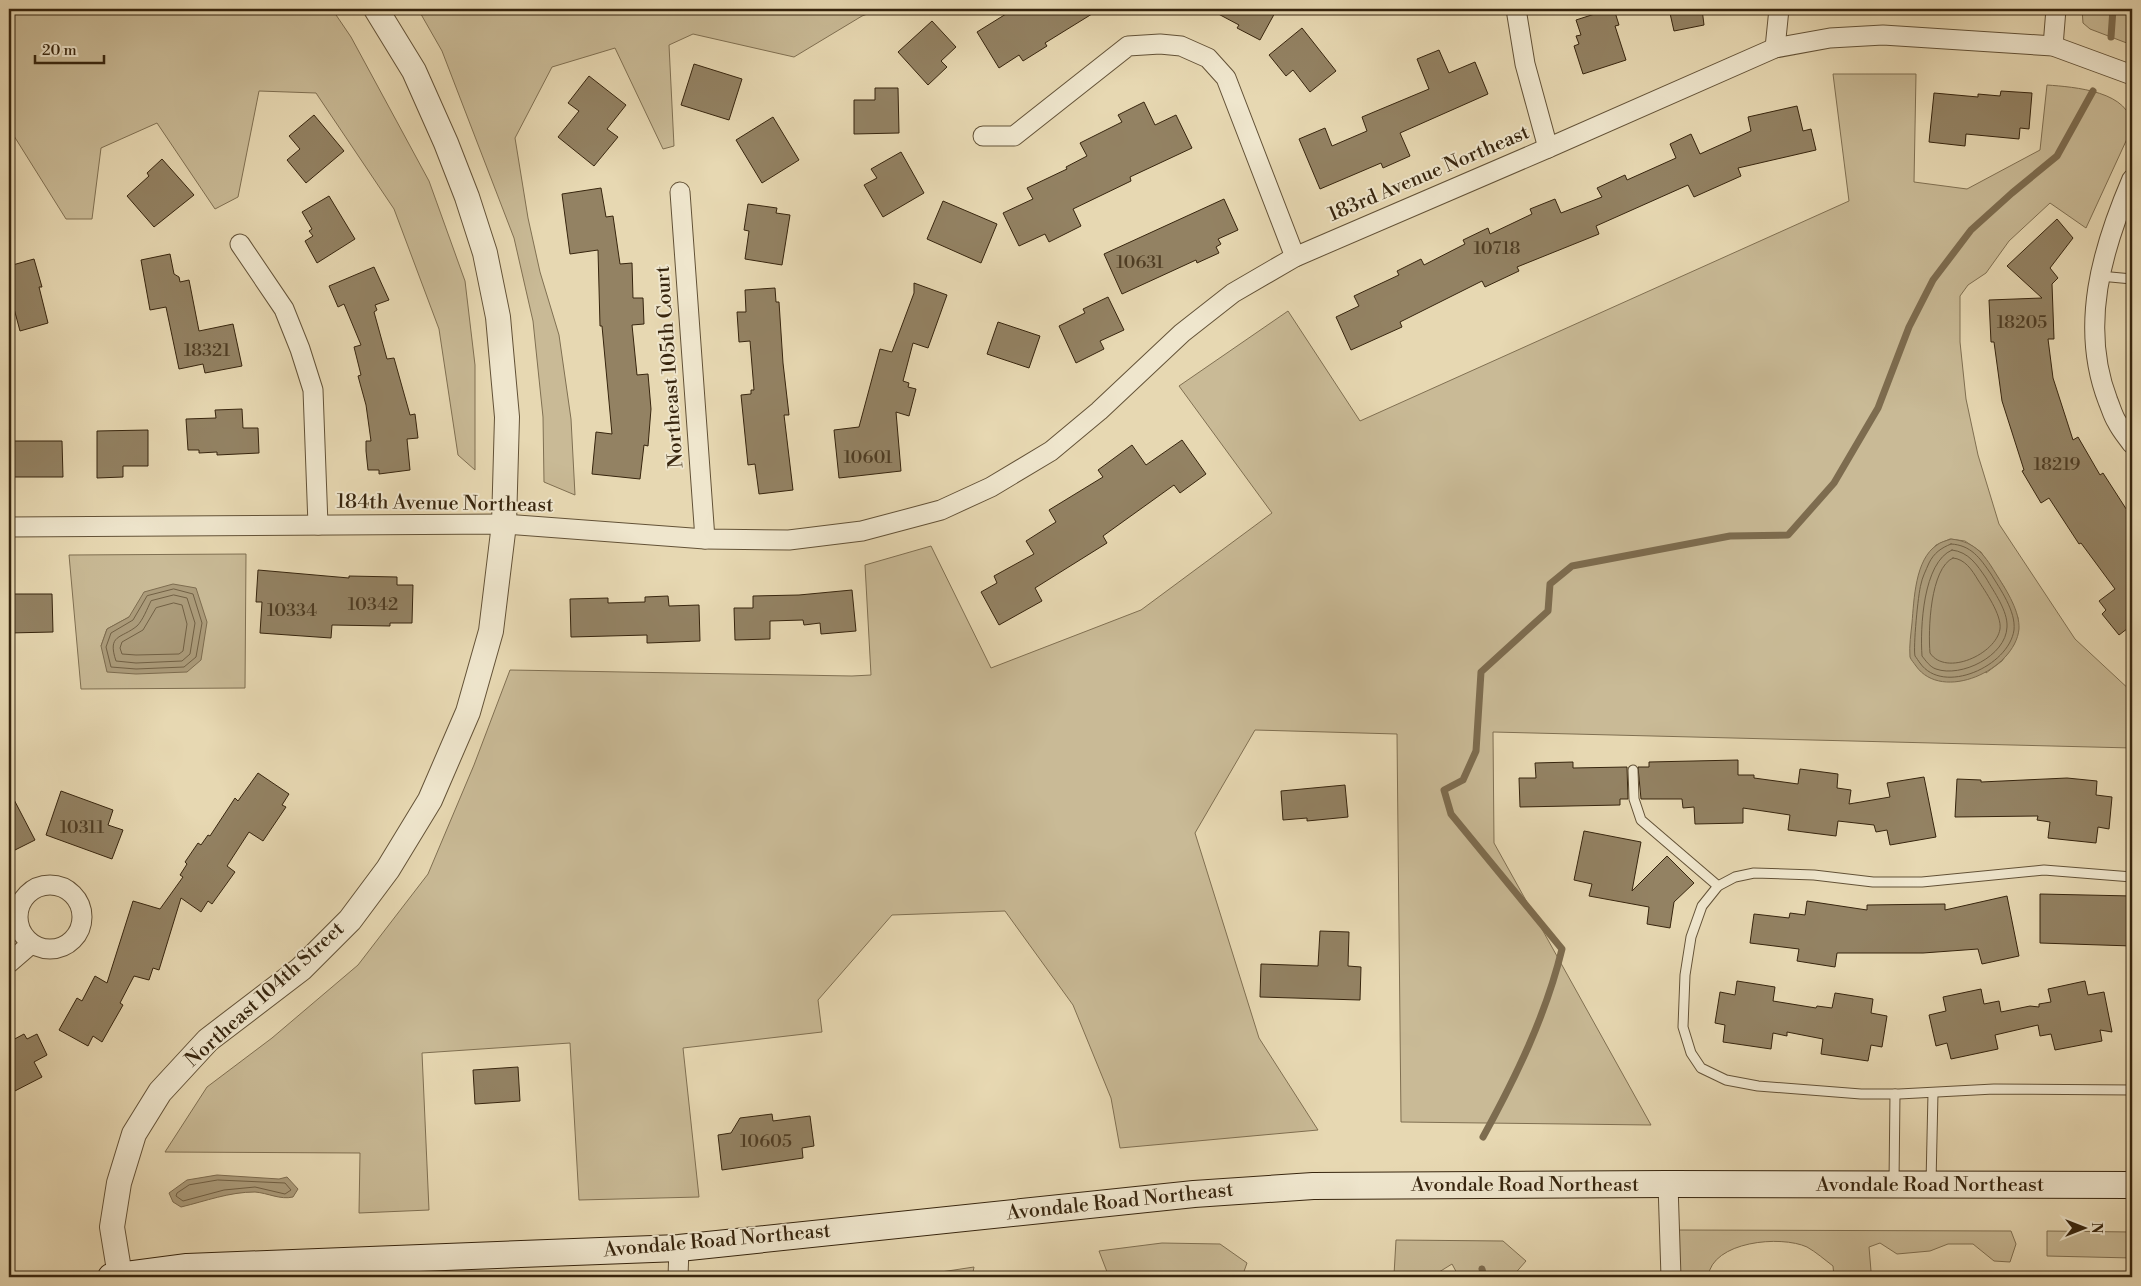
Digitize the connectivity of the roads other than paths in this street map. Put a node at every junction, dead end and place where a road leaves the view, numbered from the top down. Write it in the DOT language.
graph roads {
  1 [pos="376,9"];
  2 [pos="1516,9"];
  3 [pos="1779,9"];
  4 [pos="2056,9"];
  5 [pos="2052,46"];
  6 [pos="1775,48"];
  7 [pos="2132,75"];
  8 [pos="983,136"];
  9 [pos="1548,148"];
  10 [pos="2132,179"];
  11 [pos="680,192"];
  12 [pos="240,244"];
  13 [pos="1295,256"];
  14 [pos="2100,276"];
  15 [pos="2132,280"];
  16 [pos="2132,444"];
  17 [pos="991,487"];
  18 [pos="504,524"];
  19 [pos="318,525"];
  20 [pos="9,528"];
  21 [pos="705,539"];
  22 [pos="1633,770"];
  23 [pos="2132,877"];
  24 [pos="1718,886"];
  25 [pos="31,944"];
  26 [pos="9,963"];
  27 [pos="2132,1090"];
  28 [pos="1933,1093"];
  29 [pos="1896,1094"];
  30 [pos="1668,1184"];
  31 [pos="1894,1185"];
  32 [pos="2132,1185"];
  33 [pos="1931,1186"];
  34 [pos="679,1248"];
  35 [pos="115,1277"];
  36 [pos="678,1277"];
  37 [pos="1671,1277"];
  1 -- 18 [label="street, Northeast 104th Street"];
  2 -- 9 [label="street"];
  3 -- 6 [label="street"];
  4 -- 5 [label="street"];
  5 -- 6 [label="street, 183rd Avenue Northeast"];
  5 -- 7 [label="street, 183rd Avenue Northeast"];
  6 -- 9 [label="street, 183rd Avenue Northeast"];
  8 -- 13 [label="street"];
  9 -- 13 [label="street, 183rd Avenue Northeast"];
  10 -- 14 [label="street"];
  11 -- 21 [label="street, Northeast 105th Court"];
  12 -- 19 [label="street"];
  13 -- 17 [label="street, 183rd Avenue Northeast"];
  14 -- 15 [label="lane"];
  14 -- 16 [label="street"];
  17 -- 21 [label="street, 184th Avenue Northeast"];
  18 -- 19 [label="street, 184th Avenue Northeast"];
  18 -- 21 [label="street, 184th Avenue Northeast"];
  18 -- 35 [label="street, Northeast 104th Street"];
  19 -- 20 [label="street, 184th Avenue Northeast"];
  22 -- 24 [label="lane"];
  23 -- 24 [label="lane"];
  24 -- 29 [label="lane"];
  25 -- 26 [label="street"];
  27 -- 28 [label="lane"];
  28 -- 29 [label="lane"];
  28 -- 33 [label="lane"];
  29 -- 31 [label="lane"];
  30 -- 31 [label="main road, Avondale Road Northeast"];
  30 -- 34 [label="main road, Avondale Road Northeast"];
  30 -- 37 [label="street"];
  31 -- 33 [label="main road, Avondale Road Northeast"];
  32 -- 33 [label="main road, Avondale Road Northeast"];
  34 -- 35 [label="main road, Avondale Road Northeast"];
  34 -- 36 [label="street"];
}
